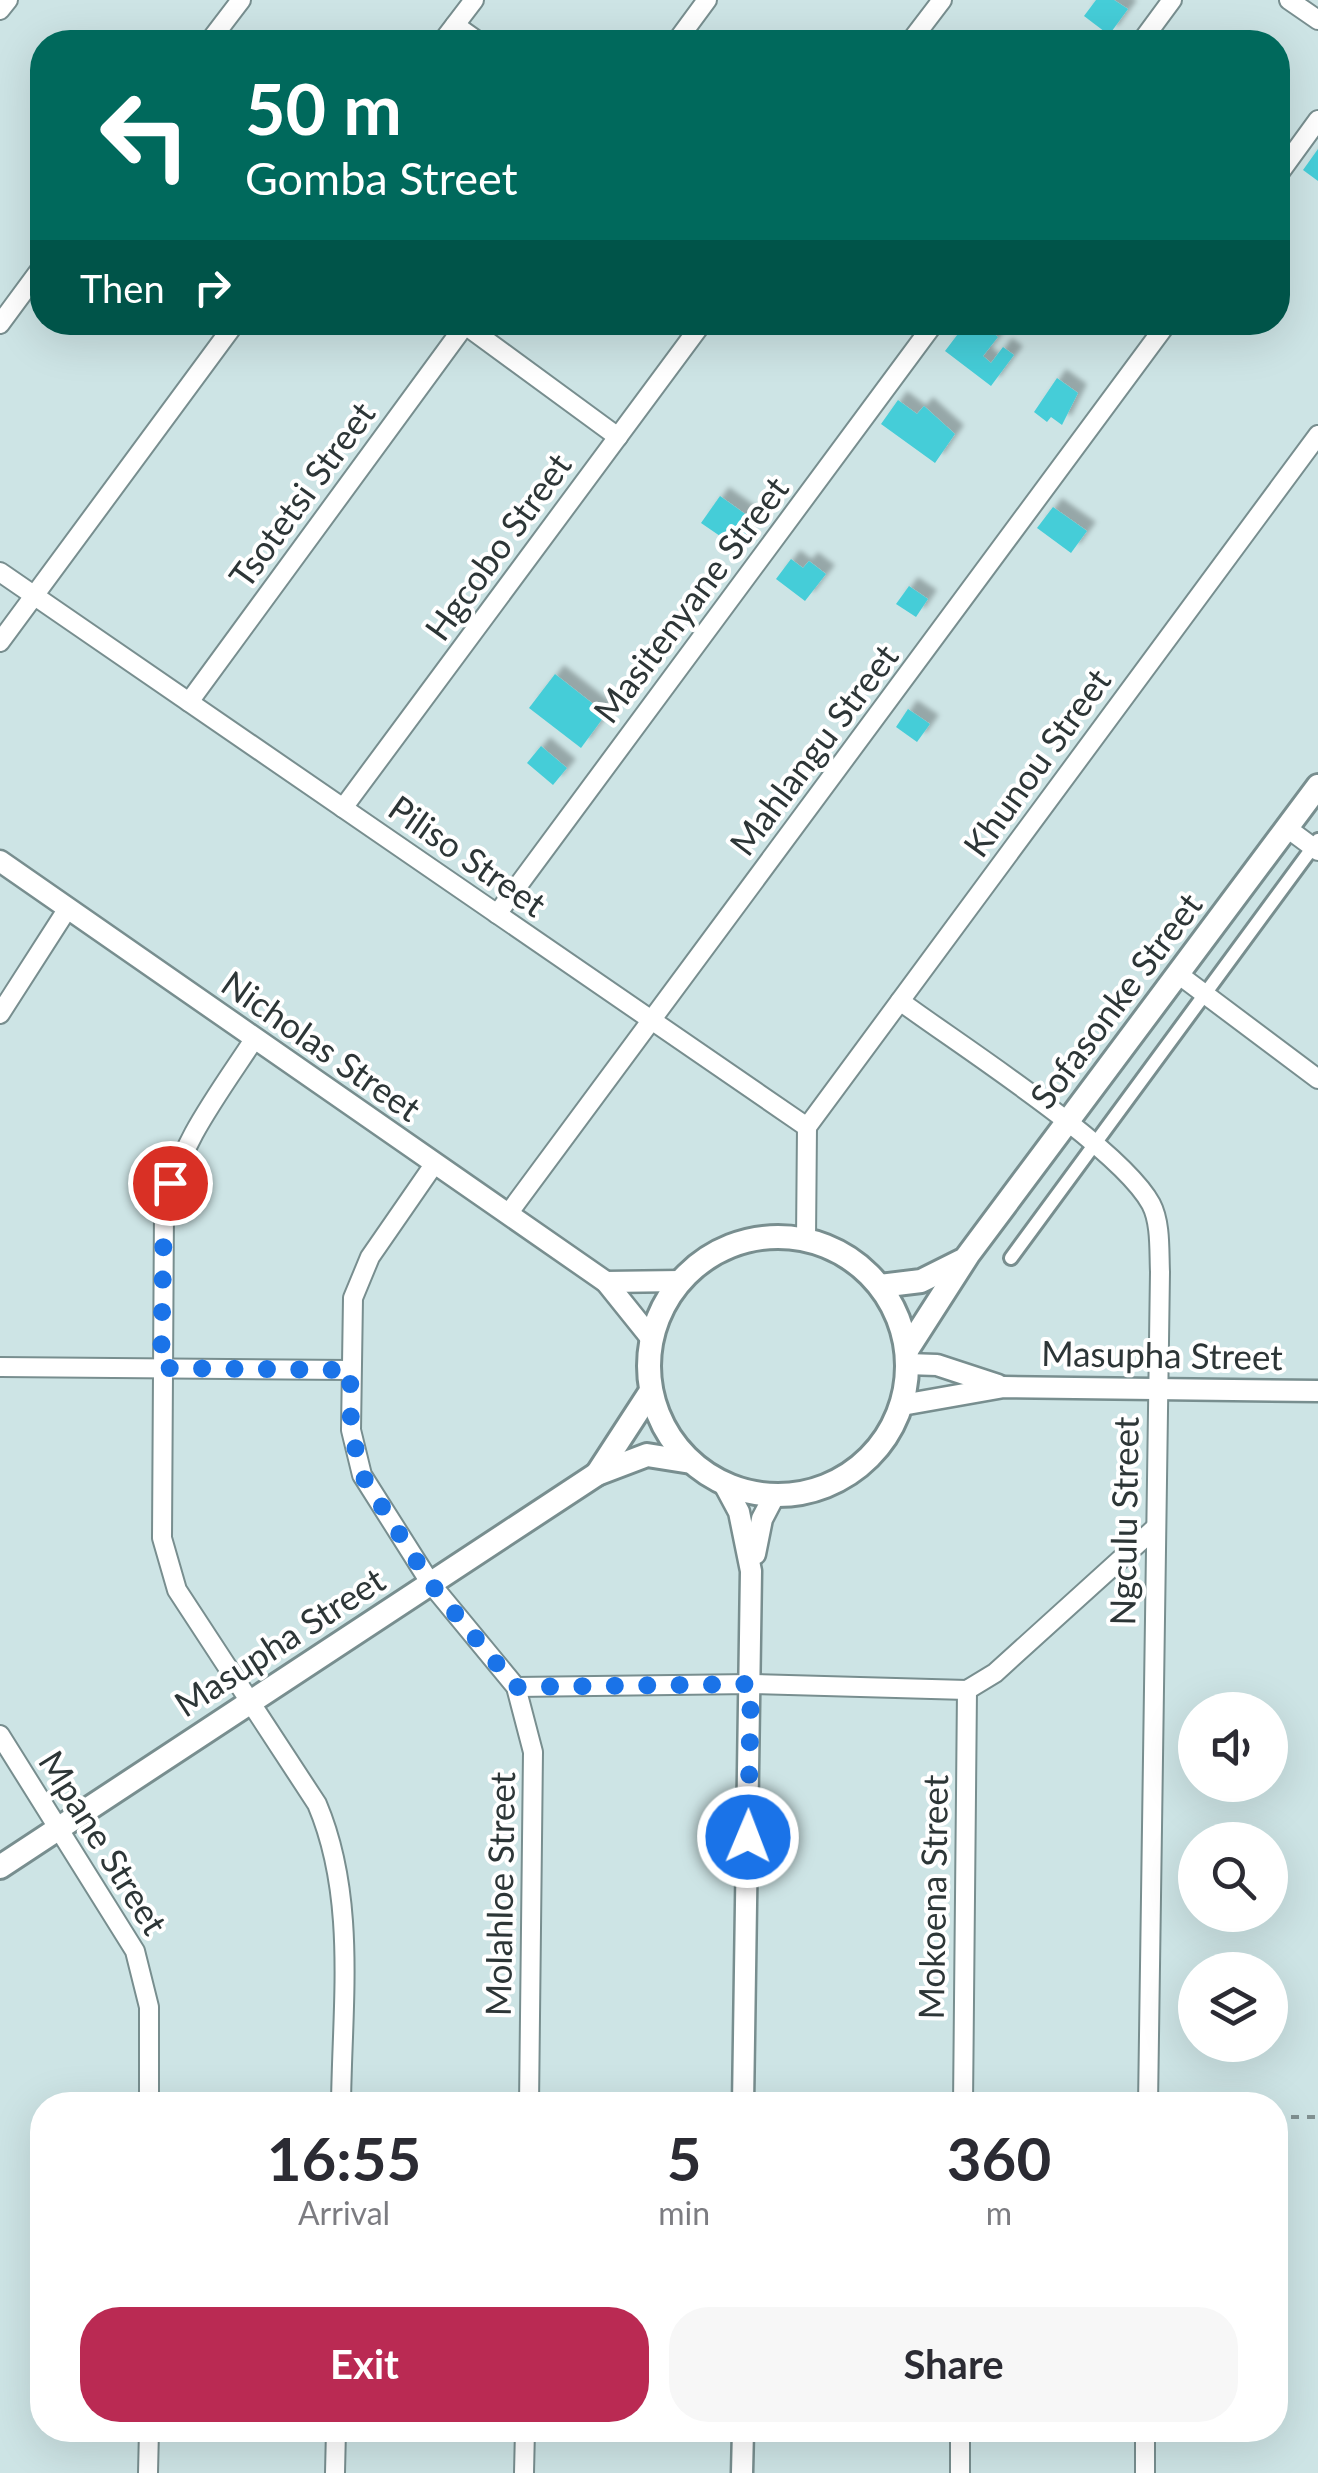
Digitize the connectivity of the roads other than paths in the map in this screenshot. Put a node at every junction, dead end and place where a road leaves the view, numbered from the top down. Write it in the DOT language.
graph roads {
  1 [pos="8,0"];
  2 [pos="241,0"];
  3 [pos="474,0"];
  4 [pos="707,0"];
  5 [pos="942,0"];
  6 [pos="1172,0"];
  7 [pos="1289,0"];
  8 [pos="0,10"];
  9 [pos="1318,20"];
  10 [pos="455,25"];
  11 [pos="219,30"];
  12 [pos="451,30"];
  13 [pos="462,30"];
  14 [pos="685,30"];
  15 [pos="919,30"];
  16 [pos="1150,30"];
  17 [pos="1318,120"];
  18 [pos="1290,148"];
  19 [pos="30,283"];
  20 [pos="0,324"];
  21 [pos="226,335"];
  22 [pos="455,335"];
  23 [pos="478,335"];
  24 [pos="693,335"];
  25 [pos="925,335"];
  26 [pos="1158,335"];
  27 [pos="1318,435"];
  28 [pos="618,438"];
  29 [pos="0,572"];
  30 [pos="34,596"];
  31 [pos="0,642"];
  32 [pos="189,702"];
  33 [pos="1318,786"];
  34 [pos="344,808"];
  35 [pos="1287,828"];
  36 [pos="1316,846"];
  37 [pos="0,861"];
  38 [pos="68,908"];
  39 [pos="497,914"];
  40 [pos="1178,974"];
  41 [pos="1206,996"];
  42 [pos="900,1001"];
  43 [pos="0,1014"];
  44 [pos="652,1021"];
  45 [pos="255,1038"];
  46 [pos="1318,1079"];
  47 [pos="1066,1124"];
  48 [pos="807,1127"];
  49 [pos="1097,1147"];
  50 [pos="435,1163"];
  51 [pos="508,1214"];
  52 [pos="806,1239"];
  53 [pos="968,1256"];
  54 [pos="1011,1258"];
  55 [pos="681,1281"];
  56 [pos="606,1282"];
  57 [pos="880,1286"];
  58 [pos="652,1338"];
  59 [pos="907,1357"];
  60 [pos="0,1367"];
  61 [pos="161,1368"];
  62 [pos="350,1370"];
  63 [pos="1004,1387"];
  64 [pos="1158,1389"];
  65 [pos="1318,1391"];
  66 [pos="651,1392"];
  67 [pos="902,1404"];
  68 [pos="690,1462"];
  69 [pos="597,1474"];
  70 [pos="724,1484"];
  71 [pos="774,1496"];
  72 [pos="1154,1530"];
  73 [pos="751,1571"];
  74 [pos="431,1584"];
  75 [pos="751,1684"];
  76 [pos="516,1687"];
  77 [pos="967,1690"];
  78 [pos="252,1701"];
  79 [pos="0,1735"];
  80 [pos="58,1829"];
  81 [pos="0,1867"];
  82 [pos="149,2092"];
  83 [pos="340,2092"];
  84 [pos="529,2092"];
  85 [pos="743,2092"];
  86 [pos="963,2092"];
  87 [pos="1148,2092"];
  88 [pos="149,2442"];
  89 [pos="336,2442"];
  90 [pos="525,2442"];
  91 [pos="743,2442"];
  92 [pos="960,2442"];
  93 [pos="1146,2442"];
  94 [pos="148,2473"];
  95 [pos="335,2473"];
  96 [pos="524,2473"];
  97 [pos="742,2473"];
  98 [pos="960,2473"];
  99 [pos="1145,2473"];
  1 -- 8 [label="street"];
  2 -- 11 [label="street"];
  3 -- 10 [label="street"];
  4 -- 14 [label="street"];
  5 -- 15 [label="street"];
  6 -- 16 [label="street"];
  7 -- 9 [label="street"];
  10 -- 12 [label="street"];
  10 -- 13 [label="street"];
  17 -- 18 [label="street"];
  19 -- 20 [label="street"];
  21 -- 30 [label="street"];
  22 -- 32 [label="street, Tsotetsi Street"];
  23 -- 28 [label="street"];
  24 -- 28 [label="street, Hgcobo Street"];
  25 -- 39 [label="street, Masitenyane Street"];
  26 -- 44 [label="street, Mahlangu Street"];
  27 -- 42 [label="street, Khunou Street"];
  28 -- 34 [label="street, Hgcobo Street"];
  29 -- 30 [label="street, Piliso Street"];
  30 -- 31 [label="street"];
  30 -- 32 [label="street, Piliso Street"];
  32 -- 34 [label="street, Piliso Street"];
  33 -- 35 [label="main road, Sofasonke Street"];
  34 -- 39 [label="street, Piliso Street"];
  35 -- 36 [label="street"];
  35 -- 40 [label="main road, Sofasonke Street"];
  36 -- 41 [label="street"];
  37 -- 38 [label="street, Nicholas Street"];
  38 -- 43 [label="street"];
  38 -- 45 [label="street, Nicholas Street"];
  39 -- 44 [label="street, Piliso Street"];
  40 -- 41 [label="street"];
  40 -- 47 [label="main road, Sofasonke Street"];
  41 -- 46 [label="street"];
  41 -- 49 [label="street"];
  42 -- 47 [label="street, Ngculu Street"];
  42 -- 48 [label="street, Khunou Street"];
  44 -- 48 [label="street, Piliso Street"];
  44 -- 51 [label="street, Mahlangu Street"];
  45 -- 50 [label="street, Nicholas Street"];
  45 -- 61 [label="street"];
  47 -- 49 [label="street, Ngculu Street"];
  47 -- 53 [label="main road, Sofasonke Street"];
  48 -- 52 [label="street"];
  49 -- 54 [label="street"];
  49 -- 64 [label="street, Ngculu Street"];
  50 -- 51 [label="street, Nicholas Street"];
  50 -- 62 [label="street"];
  51 -- 56 [label="street, Nicholas Street"];
  52 -- 55 [label="main road, Sofasonke Street"];
  52 -- 57 [label="main road, Sofasonke Street"];
  53 -- 57 [label="main road, Sofasonke Street"];
  53 -- 59 [label="main road, Sofasonke Street"];
  55 -- 56 [label="street"];
  55 -- 58 [label="main road, Sofasonke Street"];
  56 -- 58 [label="street, Nicholas Street"];
  57 -- 59 [label="main road, Sofasonke Street"];
  58 -- 66 [label="main road, Sofasonke Street"];
  59 -- 63 [label="street, Masupha Street"];
  59 -- 67 [label="main road, Sofasonke Street"];
  60 -- 61 [label="street"];
  61 -- 62 [label="street"];
  61 -- 78 [label="street"];
  62 -- 74 [label="street"];
  63 -- 64 [label="street, Masupha Street"];
  63 -- 67 [label="street, Masupha Street"];
  64 -- 65 [label="street, Masupha Street"];
  64 -- 72 [label="street, Ngculu Street"];
  66 -- 68 [label="main road, Sofasonke Street"];
  66 -- 69 [label="main road, Masupha Street"];
  67 -- 71 [label="main road, Sofasonke Street"];
  68 -- 69 [label="main road, Masupha Street"];
  68 -- 70 [label="main road, Sofasonke Street"];
  69 -- 74 [label="main road, Masupha Street"];
  70 -- 71 [label="main road, Sofasonke Street"];
  70 -- 73 [label="street"];
  71 -- 73 [label="street"];
  72 -- 77 [label="street"];
  72 -- 87 [label="street, Ngculu Street"];
  73 -- 75 [label="street"];
  74 -- 76 [label="street"];
  74 -- 78 [label="main road, Masupha Street"];
  75 -- 76 [label="street"];
  75 -- 77 [label="street"];
  75 -- 85 [label="street"];
  76 -- 84 [label="street, Molahloe Street"];
  77 -- 86 [label="street, Mokoena Street"];
  78 -- 80 [label="main road, Masupha Street"];
  78 -- 83 [label="street"];
  79 -- 80 [label="street, Mpane Street"];
  80 -- 81 [label="main road, Masupha Street"];
  80 -- 82 [label="street, Mpane Street"];
  88 -- 94 [label="street"];
  89 -- 95 [label="street"];
  90 -- 96 [label="street"];
  91 -- 97 [label="street"];
  92 -- 98 [label="street"];
  93 -- 99 [label="street"];
}
